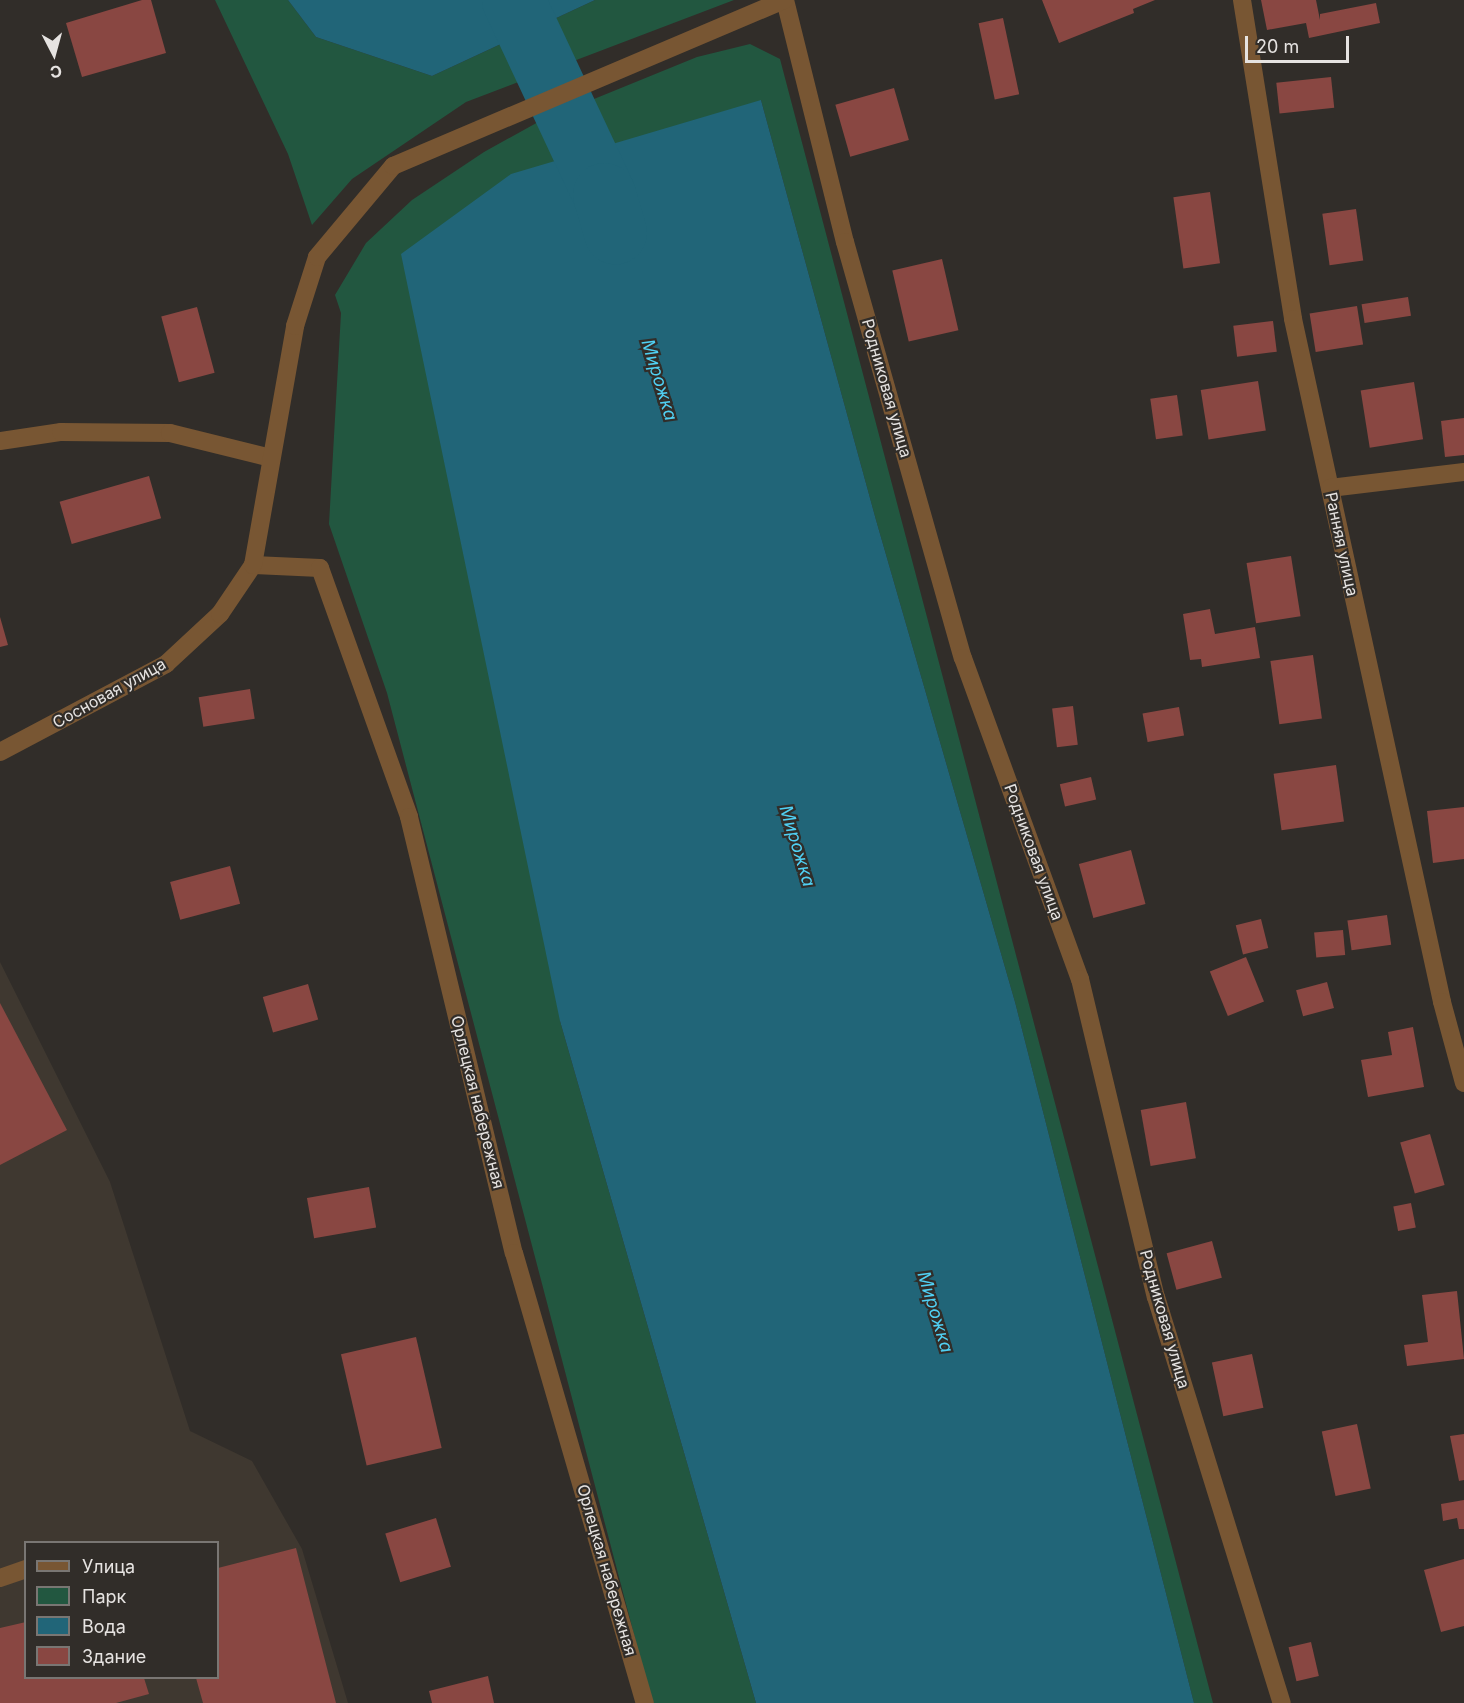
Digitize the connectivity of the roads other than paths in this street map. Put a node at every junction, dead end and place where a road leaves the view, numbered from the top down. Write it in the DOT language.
graph roads {
  1 [pos="784,0"];
  2 [pos="1242,0"];
  3 [pos="0,441"];
  4 [pos="271,458"];
  5 [pos="1464,472"];
  6 [pos="1330,488"];
  7 [pos="253,565"];
  8 [pos="0,753"];
  9 [pos="1464,1083"];
  10 [pos="24,1570"];
  11 [pos="0,1578"];
  12 [pos="645,1703"];
  13 [pos="1282,1703"];
  1 -- 4 [label="street, Сосновая улица"];
  1 -- 13 [label="street, Родниковая улица"];
  2 -- 6 [label="street, Ранняя улица"];
  3 -- 4 [label="street"];
  4 -- 7 [label="street, Сосновая улица"];
  5 -- 6 [label="street"];
  6 -- 9 [label="street, Ранняя улица"];
  7 -- 8 [label="street, Сосновая улица"];
  7 -- 12 [label="street, Орлецкая набережная"];
  10 -- 11 [label="street"];
}
